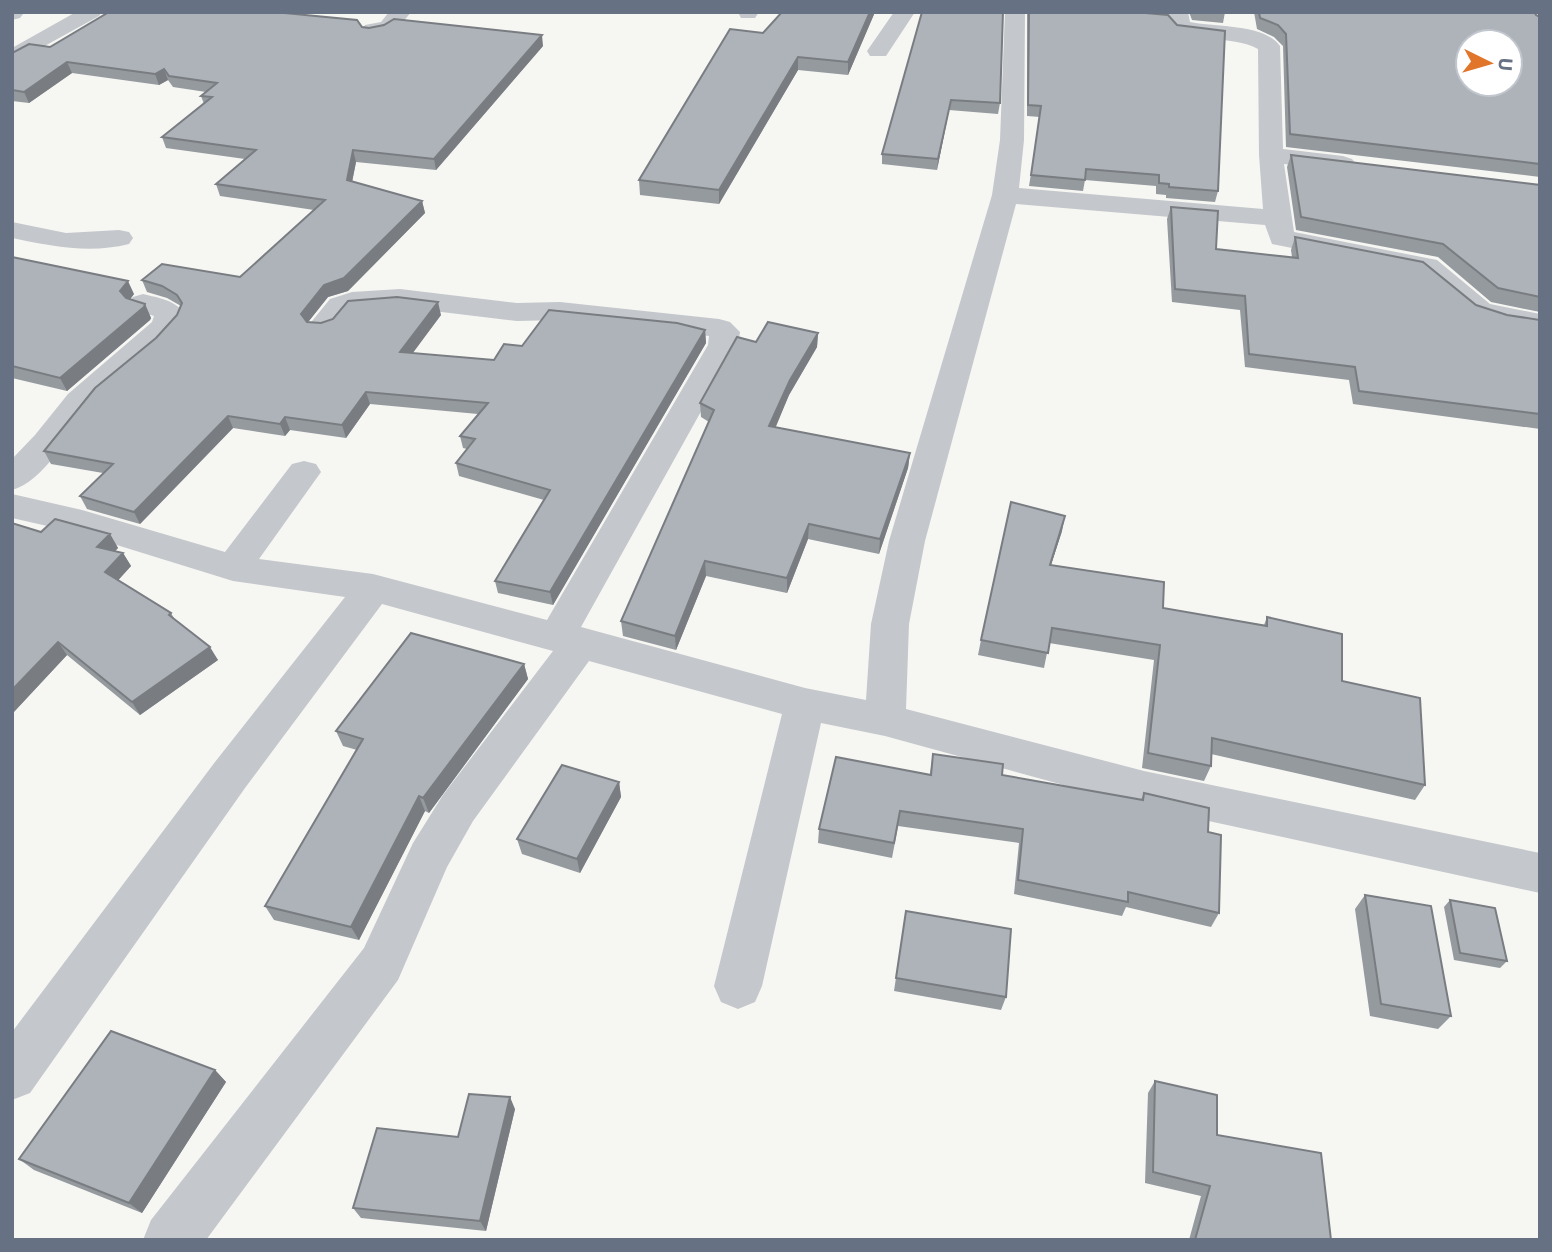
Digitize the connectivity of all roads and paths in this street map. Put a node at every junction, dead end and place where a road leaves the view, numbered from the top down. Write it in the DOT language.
graph roads {
  1 [pos="92,12"];
  2 [pos="401,12"];
  3 [pos="905,12"];
  4 [pos="1015,12"];
  5 [pos="1178,14"];
  6 [pos="1152,15"];
  7 [pos="373,30"];
  8 [pos="878,51"];
  9 [pos="12,57"];
  10 [pos="1271,155"];
  11 [pos="1365,167"];
  12 [pos="1005,195"];
  13 [pos="1279,228"];
  14 [pos="12,230"];
  15 [pos="119,238"];
  16 [pos="1263,261"];
  17 [pos="144,303"];
  18 [pos="1540,323"];
  19 [pos="323,326"];
  20 [pos="304,472"];
  21 [pos="12,479"];
  22 [pos="12,506"];
  23 [pos="233,568"];
  24 [pos="373,588"];
  25 [pos="569,639"];
  26 [pos="805,704"];
  27 [pos="885,720"];
  28 [pos="1540,873"];
  29 [pos="738,986"];
  30 [pos="15,1067"];
  31 [pos="171,1240"];
  1 -- 9 [label="street"];
  2 -- 7 [label="street"];
  3 -- 8 [label="street"];
  4 -- 12 [label="street"];
  5 -- 6 [label="street"];
  5 -- 10 [label="street"];
  10 -- 11 [label="street"];
  10 -- 13 [label="street"];
  12 -- 13 [label="street"];
  12 -- 27 [label="street"];
  13 -- 16 [label="street"];
  13 -- 18 [label="street"];
  14 -- 15 [label="street"];
  17 -- 21 [label="street"];
  19 -- 25 [label="street"];
  20 -- 23 [label="street"];
  22 -- 23 [label="street"];
  23 -- 24 [label="street"];
  24 -- 25 [label="street"];
  24 -- 30 [label="street"];
  25 -- 26 [label="street"];
  25 -- 31 [label="street"];
  26 -- 27 [label="street"];
  26 -- 29 [label="street"];
  27 -- 28 [label="street"];
}
